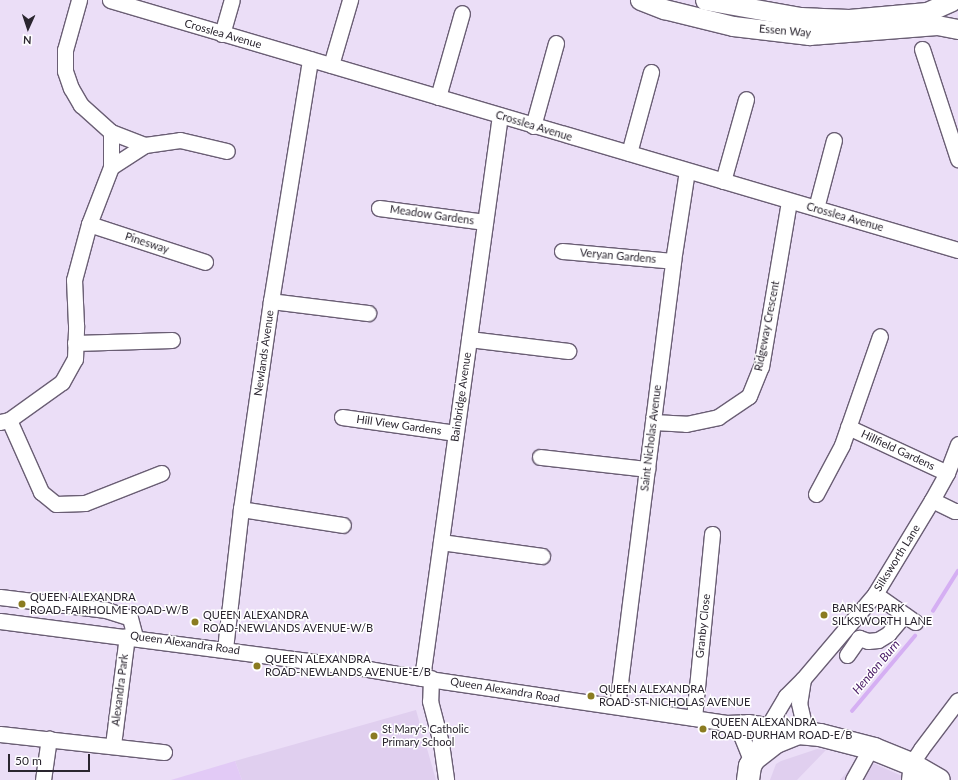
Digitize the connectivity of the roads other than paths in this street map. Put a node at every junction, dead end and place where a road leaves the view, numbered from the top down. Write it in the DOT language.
graph roads {
  1 [pos="79,0"];
  2 [pos="113,0"];
  3 [pos="232,0"];
  4 [pos="350,0"];
  5 [pos="640,0"];
  6 [pos="705,0"];
  7 [pos="952,0"];
  8 [pos="462,13"];
  9 [pos="958,19"];
  10 [pos="958,29"];
  11 [pos="222,34"];
  12 [pos="556,43"];
  13 [pos="922,49"];
  14 [pos="310,59"];
  15 [pos="331,65"];
  16 [pos="651,72"];
  17 [pos="438,97"];
  18 [pos="746,99"];
  19 [pos="500,115"];
  20 [pos="533,126"];
  21 [pos="111,132"];
  22 [pos="834,140"];
  23 [pos="145,145"];
  24 [pos="228,151"];
  25 [pos="629,153"];
  26 [pos="958,159"];
  27 [pos="111,167"];
  28 [pos="687,171"];
  29 [pos="723,181"];
  30 [pos="789,201"];
  31 [pos="379,208"];
  32 [pos="816,208"];
  33 [pos="485,222"];
  34 [pos="89,224"];
  35 [pos="958,250"];
  36 [pos="562,251"];
  37 [pos="673,261"];
  38 [pos="205,262"];
  39 [pos="271,301"];
  40 [pos="368,313"];
  41 [pos="880,336"];
  42 [pos="469,339"];
  43 [pos="172,340"];
  44 [pos="75,343"];
  45 [pos="568,350"];
  46 [pos="342,417"];
  47 [pos="4,421"];
  48 [pos="653,422"];
  49 [pos="848,427"];
  50 [pos="456,433"];
  51 [pos="958,444"];
  52 [pos="540,457"];
  53 [pos="647,469"];
  54 [pos="161,473"];
  55 [pos="947,473"];
  56 [pos="816,494"];
  57 [pos="932,500"];
  58 [pos="241,509"];
  59 [pos="958,511"];
  60 [pos="343,525"];
  61 [pos="712,534"];
  62 [pos="441,542"];
  63 [pos="542,556"];
  64 [pos="875,594"];
  65 [pos="0,597"];
  66 [pos="0,620"];
  67 [pos="131,636"];
  68 [pos="225,649"];
  69 [pos="847,655"];
  70 [pos="427,678"];
  71 [pos="803,679"];
  72 [pos="958,700"];
  73 [pos="617,706"];
  74 [pos="694,718"];
  75 [pos="725,723"];
  76 [pos="768,725"];
  77 [pos="802,733"];
  78 [pos="0,734"];
  79 [pos="49,738"];
  80 [pos="113,745"];
  81 [pos="871,748"];
  82 [pos="164,752"];
  83 [pos="751,768"];
  84 [pos="910,772"];
  85 [pos="43,780"];
  86 [pos="446,780"];
  87 [pos="853,780"];
  88 [pos="939,780"];
  1 -- 21 [label="street"];
  2 -- 11 [label="street, Crosslea Avenue"];
  3 -- 11 [label="street"];
  4 -- 15 [label="street"];
  5 -- 10 [label="main road, Essen Way"];
  6 -- 7 [label="main road, Essen Way"];
  7 -- 9 [label="main road"];
  8 -- 17 [label="street"];
  11 -- 14 [label="street, Crosslea Avenue"];
  12 -- 20 [label="street"];
  13 -- 26 [label="street"];
  14 -- 15 [label="street, Crosslea Avenue"];
  14 -- 39 [label="street, Newlands Avenue"];
  15 -- 17 [label="street, Crosslea Avenue"];
  16 -- 25 [label="street"];
  17 -- 19 [label="street, Crosslea Avenue"];
  18 -- 29 [label="street"];
  19 -- 20 [label="street, Crosslea Avenue"];
  19 -- 33 [label="street, Bainbridge Avenue"];
  20 -- 25 [label="street, Crosslea Avenue"];
  21 -- 23 [label="street"];
  21 -- 27 [label="street"];
  22 -- 32 [label="street"];
  23 -- 24 [label="street"];
  23 -- 27 [label="street"];
  25 -- 28 [label="street, Crosslea Avenue"];
  27 -- 34 [label="street"];
  28 -- 29 [label="street, Crosslea Avenue"];
  28 -- 37 [label="street, Saint Nicholas Avenue"];
  29 -- 30 [label="street, Crosslea Avenue"];
  30 -- 32 [label="street, Crosslea Avenue"];
  30 -- 48 [label="street, Ridgeway Crescent"];
  31 -- 33 [label="street, Meadow Gardens"];
  32 -- 35 [label="street, Crosslea Avenue"];
  33 -- 42 [label="street, Bainbridge Avenue"];
  34 -- 38 [label="street, Pinesway"];
  34 -- 44 [label="street"];
  36 -- 37 [label="street, Veryan Gardens"];
  37 -- 48 [label="street, Saint Nicholas Avenue"];
  39 -- 40 [label="street"];
  39 -- 58 [label="street, Newlands Avenue"];
  41 -- 49 [label="street, Hillfield Gardens"];
  42 -- 45 [label="street"];
  42 -- 50 [label="street, Bainbridge Avenue"];
  43 -- 44 [label="street"];
  44 -- 47 [label="street"];
  46 -- 50 [label="street, Hill View Gardens"];
  47 -- 54 [label="street"];
  48 -- 53 [label="street, Saint Nicholas Avenue"];
  49 -- 55 [label="street, Hillfield Gardens"];
  49 -- 56 [label="street, Hillfield Gardens"];
  50 -- 62 [label="street, Bainbridge Avenue"];
  51 -- 55 [label="street, Silksworth Lane"];
  52 -- 53 [label="street"];
  53 -- 73 [label="street, Saint Nicholas Avenue"];
  55 -- 57 [label="street, Silksworth Lane"];
  57 -- 59 [label="street"];
  57 -- 64 [label="street, Silksworth Lane"];
  58 -- 60 [label="street"];
  58 -- 68 [label="street, Newlands Avenue"];
  61 -- 74 [label="street, Granby Close"];
  62 -- 63 [label="street"];
  62 -- 70 [label="street, Bainbridge Avenue"];
  64 -- 69 [label="street"];
  64 -- 71 [label="street, Silksworth Lane"];
  65 -- 67 [label="street"];
  66 -- 67 [label="street, Queen Alexandra Road"];
  67 -- 68 [label="street, Queen Alexandra Road"];
  67 -- 80 [label="street, Alexandra Park"];
  68 -- 70 [label="street, Queen Alexandra Road"];
  70 -- 73 [label="street, Queen Alexandra Road"];
  70 -- 86 [label="street, Bainbridge Avenue"];
  71 -- 76 [label="street, Silksworth Lane"];
  71 -- 77 [label="street"];
  72 -- 84 [label="street"];
  73 -- 74 [label="street, Queen Alexandra Road"];
  74 -- 75 [label="street, Queen Alexandra Road"];
  75 -- 76 [label="street, Queen Alexandra Road"];
  75 -- 83 [label="street, Queen Alexandra Road"];
  76 -- 77 [label="street, Queen Alexandra Road"];
  76 -- 83 [label="street, Silksworth Lane"];
  77 -- 81 [label="highway"];
  77 -- 83 [label="highway"];
  78 -- 79 [label="street"];
  79 -- 80 [label="street"];
  79 -- 85 [label="street"];
  80 -- 82 [label="street"];
  81 -- 84 [label="highway"];
  81 -- 87 [label="street"];
  84 -- 88 [label="highway"];
}
